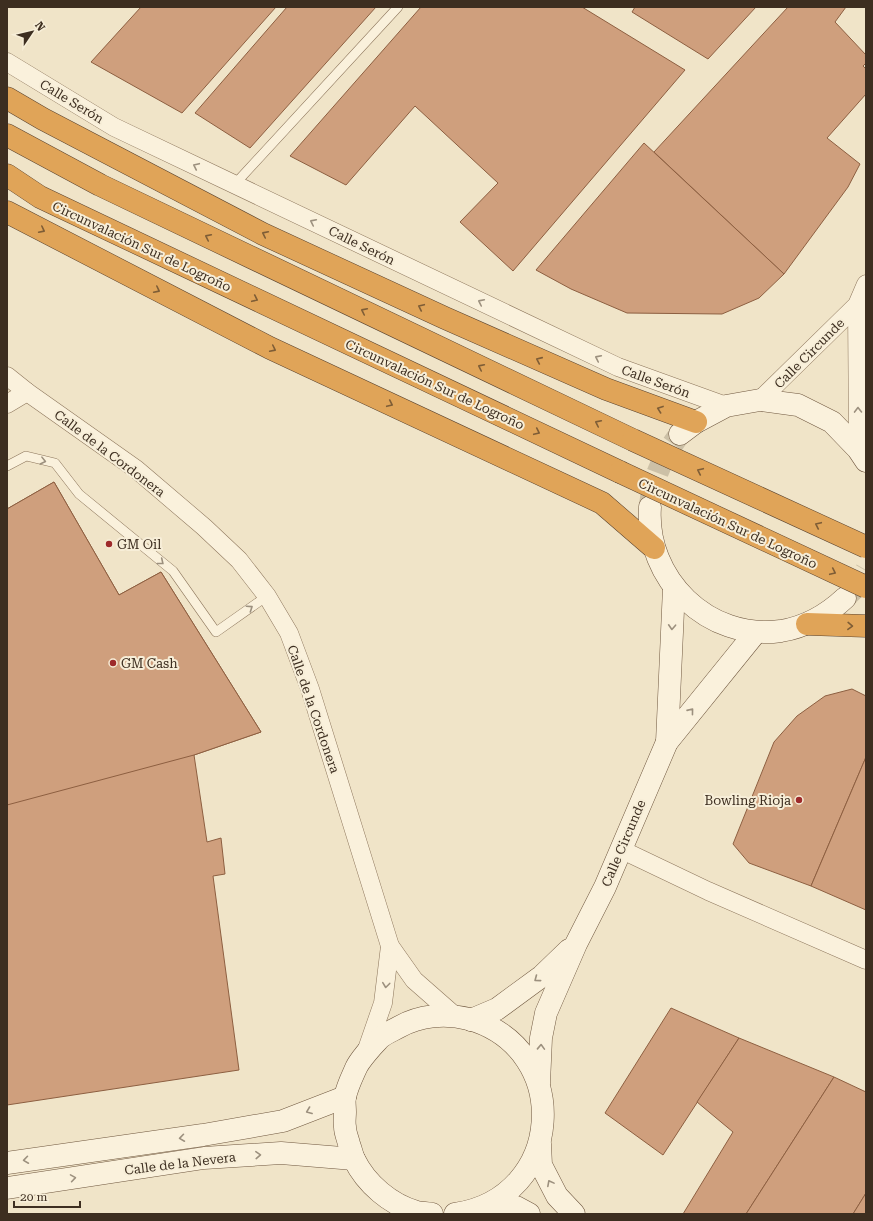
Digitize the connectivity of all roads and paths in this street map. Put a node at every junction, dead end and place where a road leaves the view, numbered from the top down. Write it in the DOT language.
graph roads {
  1 [pos="398,7"];
  2 [pos="7,62"];
  3 [pos="7,98"];
  4 [pos="7,135"];
  5 [pos="7,175"];
  6 [pos="235,184"];
  7 [pos="7,212"];
  8 [pos="866,284"];
  9 [pos="857,305"];
  10 [pos="7,376"];
  11 [pos="27,392"];
  12 [pos="760,400"];
  13 [pos="7,404"];
  14 [pos="726,406"];
  15 [pos="688,428"];
  16 [pos="862,455"];
  17 [pos="7,466"];
  18 [pos="650,507"];
  19 [pos="866,547"];
  20 [pos="654,548"];
  21 [pos="674,588"];
  22 [pos="866,588"];
  23 [pos="268,596"];
  24 [pos="845,598"];
  25 [pos="807,624"];
  26 [pos="866,626"];
  27 [pos="756,632"];
  28 [pos="666,742"];
  29 [pos="620,849"];
  30 [pos="576,944"];
  31 [pos="390,946"];
  32 [pos="866,960"];
  33 [pos="463,1018"];
  34 [pos="364,1056"];
  35 [pos="539,1086"];
  36 [pos="345,1097"];
  37 [pos="540,1144"];
  38 [pos="354,1159"];
  39 [pos="7,1163"];
  40 [pos="7,1188"];
  41 [pos="395,1208"];
  42 [pos="471,1211"];
  43 [pos="432,1214"];
  44 [pos="529,1214"];
  45 [pos="574,1214"];
  1 -- 6 [label="lane"];
  6 -- 2 [label="street, Calle Serón, one-way"];
  15 -- 3 [label="highway, one-way"];
  19 -- 4 [label="highway, one-way, bridge"];
  5 -- 22 [label="highway, Circunvalación Sur de Logroño, one-way, bridge"];
  14 -- 6 [label="street, Calle Serón, one-way"];
  7 -- 20 [label="highway, one-way"];
  8 -- 9 [label="street, Calle Circunde"];
  9 -- 12 [label="street, Calle Circunde"];
  16 -- 9 [label="street, Calle Circunde, one-way"];
  10 -- 11 [label="street, Calle de la Cordonera"];
  11 -- 13 [label="street"];
  11 -- 23 [label="street, Calle de la Cordonera"];
  12 -- 14 [label="main road"];
  12 -- 16 [label="main road"];
  14 -- 15 [label="main road"];
  17 -- 23 [label="lane, one-way"];
  18 -- 20 [label="main road"];
  20 -- 21 [label="main road"];
  21 -- 27 [label="main road"];
  21 -- 28 [label="main road, Calle Circunde, one-way"];
  23 -- 31 [label="street, Calle de la Cordonera"];
  24 -- 25 [label="main road"];
  25 -- 26 [label="highway, one-way"];
  25 -- 27 [label="main road"];
  28 -- 27 [label="main road, Calle Circunde, one-way"];
  28 -- 29 [label="main road, Calle Circunde"];
  29 -- 30 [label="main road, Calle Circunde"];
  29 -- 32 [label="street"];
  30 -- 33 [label="main road, Calle Circunde, one-way"];
  35 -- 30 [label="main road, Calle Circunde, one-way"];
  31 -- 33 [label="street, Calle de la Cordonera"];
  31 -- 34 [label="street, Calle de la Cordonera, one-way"];
  33 -- 34 [label="main road"];
  33 -- 35 [label="main road"];
  34 -- 36 [label="main road"];
  35 -- 37 [label="main road"];
  36 -- 38 [label="main road"];
  36 -- 39 [label="main road, Calle de la Nevera, one-way"];
  37 -- 42 [label="main road"];
  45 -- 37 [label="main road, one-way"];
  40 -- 38 [label="main road, Calle de la Nevera, one-way"];
  38 -- 41 [label="main road"];
  41 -- 43 [label="main road"];
  42 -- 44 [label="main road"];
}
